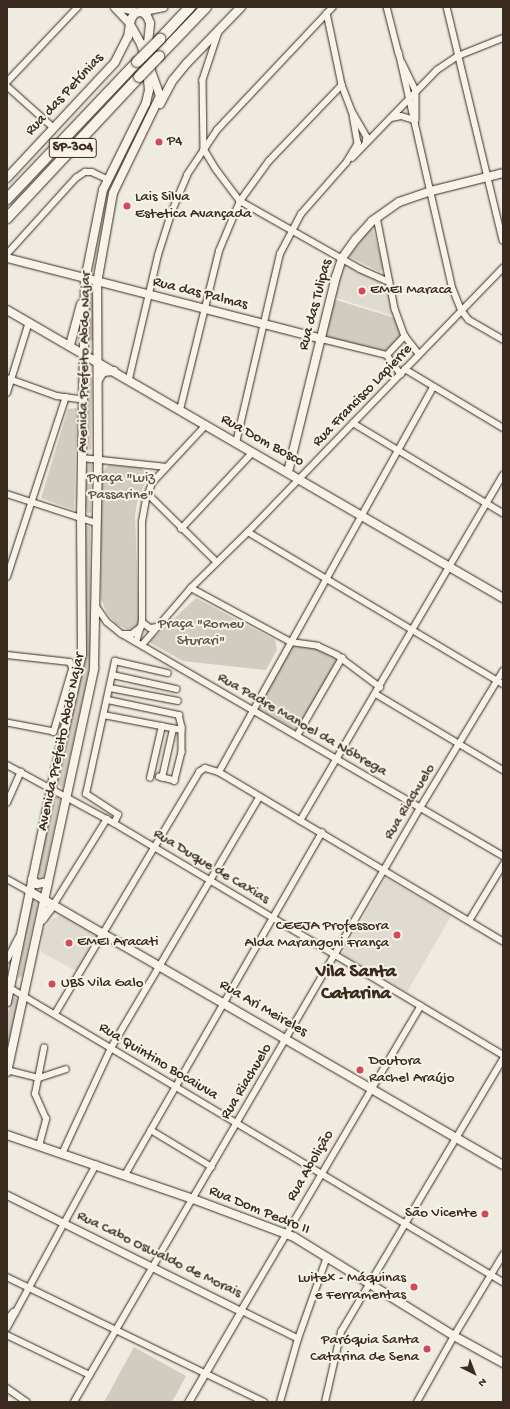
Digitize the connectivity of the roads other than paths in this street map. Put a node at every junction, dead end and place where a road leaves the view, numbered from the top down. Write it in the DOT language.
graph roads {
  1 [pos="78,7"];
  2 [pos="114,7"];
  3 [pos="118,7"];
  4 [pos="163,7"];
  5 [pos="190,7"];
  6 [pos="206,7"];
  7 [pos="241,7"];
  8 [pos="333,7"];
  9 [pos="387,7"];
  10 [pos="447,7"];
  11 [pos="140,12"];
  12 [pos="327,13"];
  13 [pos="130,24"];
  14 [pos="221,28"];
  15 [pos="503,38"];
  16 [pos="399,52"];
  17 [pos="458,56"];
  18 [pos="7,82"];
  19 [pos="342,85"];
  20 [pos="7,86"];
  21 [pos="149,90"];
  22 [pos="416,91"];
  23 [pos="165,96"];
  24 [pos="408,99"];
  25 [pos="157,102"];
  26 [pos="352,111"];
  27 [pos="390,118"];
  28 [pos="415,121"];
  29 [pos="54,128"];
  30 [pos="358,143"];
  31 [pos="366,144"];
  32 [pos="204,149"];
  33 [pos="130,154"];
  34 [pos="346,164"];
  35 [pos="53,169"];
  36 [pos="503,173"];
  37 [pos="487,177"];
  38 [pos="7,178"];
  39 [pos="107,179"];
  40 [pos="431,191"];
  41 [pos="7,199"];
  42 [pos="240,201"];
  43 [pos="377,217"];
  44 [pos="7,218"];
  45 [pos="7,226"];
  46 [pos="292,230"];
  47 [pos="503,240"];
  48 [pos="7,254"];
  49 [pos="7,258"];
  50 [pos="342,258"];
  51 [pos="503,268"];
  52 [pos="389,282"];
  53 [pos="85,283"];
  54 [pos="97,283"];
  55 [pos="150,296"];
  56 [pos="7,310"];
  57 [pos="205,310"];
  58 [pos="462,311"];
  59 [pos="30,322"];
  60 [pos="262,324"];
  61 [pos="405,336"];
  62 [pos="322,339"];
  63 [pos="503,340"];
  64 [pos="70,345"];
  65 [pos="84,354"];
  66 [pos="419,354"];
  67 [pos="387,355"];
  68 [pos="98,361"];
  69 [pos="114,370"];
  70 [pos="403,372"];
  71 [pos="9,379"];
  72 [pos="129,379"];
  73 [pos="98,381"];
  74 [pos="433,387"];
  75 [pos="7,393"];
  76 [pos="66,397"];
  77 [pos="84,400"];
  78 [pos="180,410"];
  79 [pos="353,423"];
  80 [pos="206,426"];
  81 [pos="503,428"];
  82 [pos="236,443"];
  83 [pos="398,450"];
  84 [pos="252,453"];
  85 [pos="82,458"];
  86 [pos="98,460"];
  87 [pos="167,467"];
  88 [pos="288,472"];
  89 [pos="503,475"];
  90 [pos="300,478"];
  91 [pos="7,494"];
  92 [pos="148,494"];
  93 [pos="32,502"];
  94 [pos="486,504"];
  95 [pos="503,513"];
  96 [pos="361,514"];
  97 [pos="81,519"];
  98 [pos="96,524"];
  99 [pos="181,528"];
  100 [pos="248,532"];
  101 [pos="217,562"];
  102 [pos="450,568"];
  103 [pos="7,577"];
  104 [pos="326,578"];
  105 [pos="191,588"];
  106 [pos="503,598"];
  107 [pos="96,606"];
  108 [pos="142,624"];
  109 [pos="157,627"];
  110 [pos="414,630"];
  111 [pos="122,634"];
  112 [pos="136,642"];
  113 [pos="291,642"];
  114 [pos="142,645"];
  115 [pos="7,655"];
  116 [pos="342,658"];
  117 [pos="503,671"];
  118 [pos="168,673"];
  119 [pos="112,675"];
  120 [pos="497,680"];
  121 [pos="503,684"];
  122 [pos="380,687"];
  123 [pos="110,688"];
  124 [pos="176,689"];
  125 [pos="376,694"];
  126 [pos="108,700"];
  127 [pos="178,701"];
  128 [pos="254,710"];
  129 [pos="104,715"];
  130 [pos="7,724"];
  131 [pos="162,726"];
  132 [pos="173,729"];
  133 [pos="182,730"];
  134 [pos="298,734"];
  135 [pos="459,745"];
  136 [pos="338,760"];
  137 [pos="7,765"];
  138 [pos="503,770"];
  139 [pos="21,772"];
  140 [pos="219,772"];
  141 [pos="150,778"];
  142 [pos="51,789"];
  143 [pos="65,797"];
  144 [pos="259,798"];
  145 [pos="7,803"];
  146 [pos="420,808"];
  147 [pos="107,819"];
  148 [pos="300,821"];
  149 [pos="114,823"];
  150 [pos="322,833"];
  151 [pos="154,847"];
  152 [pos="503,856"];
  153 [pos="503,865"];
  154 [pos="383,871"];
  155 [pos="7,879"];
  156 [pos="32,879"];
  157 [pos="210,881"];
  158 [pos="48,882"];
  159 [pos="29,891"];
  160 [pos="45,898"];
  161 [pos="54,904"];
  162 [pos="273,918"];
  163 [pos="469,921"];
  164 [pos="23,927"];
  165 [pos="39,928"];
  166 [pos="104,932"];
  167 [pos="503,941"];
  168 [pos="335,956"];
  169 [pos="7,960"];
  170 [pos="160,965"];
  171 [pos="9,986"];
  172 [pos="23,994"];
  173 [pos="7,1002"];
  174 [pos="224,1003"];
  175 [pos="421,1006"];
  176 [pos="56,1014"];
  177 [pos="286,1039"];
  178 [pos="44,1048"];
  179 [pos="111,1048"];
  180 [pos="503,1055"];
  181 [pos="503,1059"];
  182 [pos="66,1069"];
  183 [pos="9,1071"];
  184 [pos="39,1078"];
  185 [pos="175,1088"];
  186 [pos="372,1088"];
  187 [pos="236,1124"];
  188 [pos="151,1130"];
  189 [pos="7,1135"];
  190 [pos="457,1138"];
  191 [pos="39,1146"];
  192 [pos="62,1154"];
  193 [pos="96,1165"];
  194 [pos="503,1165"];
  195 [pos="212,1166"];
  196 [pos="125,1175"];
  197 [pos="321,1175"];
  198 [pos="7,1195"];
  199 [pos="193,1199"];
  200 [pos="65,1223"];
  201 [pos="407,1224"];
  202 [pos="287,1234"];
  203 [pos="503,1255"];
  204 [pos="327,1256"];
  205 [pos="153,1267"];
  206 [pos="492,1275"];
  207 [pos="7,1277"];
  208 [pos="503,1282"];
  209 [pos="371,1284"];
  210 [pos="28,1288"];
  211 [pos="241,1311"];
  212 [pos="14,1313"];
  213 [pos="7,1321"];
  214 [pos="7,1328"];
  215 [pos="116,1331"];
  216 [pos="7,1335"];
  217 [pos="454,1336"];
  218 [pos="298,1339"];
  219 [pos="503,1363"];
  220 [pos="205,1373"];
  221 [pos="90,1375"];
  222 [pos="7,1388"];
  223 [pos="27,1402"];
  224 [pos="74,1402"];
  225 [pos="188,1402"];
  226 [pos="264,1402"];
  227 [pos="280,1402"];
  228 [pos="325,1402"];
  229 [pos="417,1402"];
  1 -- 18 [label="street"];
  2 -- 13 [label="street"];
  3 -- 11 [label="street"];
  4 -- 11 [label="main road"];
  5 -- 41 [label="highway, SP-304, bridge"];
  6 -- 35 [label="highway, SP-304, bridge"];
  7 -- 14 [label="main road"];
  8 -- 12 [label="street"];
  9 -- 16 [label="street"];
  10 -- 17 [label="street"];
  11 -- 13 [label="main road"];
  11 -- 25 [label="main road"];
  12 -- 19 [label="street"];
  12 -- 32 [label="street"];
  13 -- 21 [label="main road, Avenida Prefeito Abdo Najar"];
  13 -- 29 [label="main road, Rua das Petúnias"];
  14 -- 23 [label="main road"];
  14 -- 32 [label="street"];
  15 -- 17 [label="street"];
  16 -- 22 [label="street"];
  16 -- 24 [label="street"];
  17 -- 22 [label="street"];
  17 -- 37 [label="street"];
  19 -- 26 [label="street"];
  19 -- 42 [label="street"];
  20 -- 29 [label="street"];
  21 -- 25 [label="main road"];
  21 -- 39 [label="main road, Avenida Prefeito Abdo Najar"];
  22 -- 24 [label="street"];
  22 -- 28 [label="street"];
  23 -- 25 [label="main road"];
  23 -- 33 [label="main road"];
  24 -- 27 [label="street"];
  24 -- 28 [label="street"];
  25 -- 33 [label="main road, Avenida Prefeito Abdo Najar"];
  26 -- 30 [label="street"];
  26 -- 31 [label="street"];
  27 -- 28 [label="street"];
  27 -- 31 [label="street"];
  28 -- 40 [label="street"];
  29 -- 38 [label="main road, Rua das Petúnias"];
  30 -- 31 [label="street"];
  30 -- 34 [label="street"];
  31 -- 34 [label="street"];
  32 -- 42 [label="street"];
  32 -- 55 [label="street"];
  33 -- 54 [label="main road, Avenida Prefeito Abdo Najar"];
  34 -- 46 [label="street"];
  35 -- 44 [label="highway, SP-304"];
  35 -- 45 [label="highway"];
  36 -- 37 [label="main road, Rua das Tulipas"];
  37 -- 40 [label="main road, Rua das Tulipas"];
  37 -- 47 [label="street"];
  39 -- 48 [label="street"];
  39 -- 53 [label="main road, Avenida Prefeito Abdo Najar"];
  40 -- 43 [label="main road, Rua das Tulipas"];
  40 -- 58 [label="street"];
  42 -- 46 [label="street"];
  42 -- 57 [label="street"];
  43 -- 50 [label="main road, Rua das Tulipas"];
  43 -- 52 [label="street"];
  46 -- 50 [label="street"];
  46 -- 60 [label="street"];
  49 -- 53 [label="main road, Rua das Palmas"];
  50 -- 52 [label="street"];
  50 -- 62 [label="main road, Rua das Tulipas"];
  51 -- 58 [label="street, Rua Francisco Lapierre"];
  52 -- 61 [label="street"];
  53 -- 54 [label="main road, Rua das Palmas"];
  53 -- 64 [label="main road"];
  53 -- 65 [label="main road, Avenida Prefeito Abdo Najar"];
  54 -- 55 [label="main road, Rua das Palmas"];
  54 -- 68 [label="main road, Avenida Prefeito Abdo Najar"];
  55 -- 57 [label="main road, Rua das Palmas"];
  55 -- 72 [label="street"];
  56 -- 59 [label="main road, Rua Dom Bosco"];
  57 -- 60 [label="main road, Rua das Palmas"];
  57 -- 78 [label="street"];
  58 -- 63 [label="street"];
  58 -- 66 [label="street, Rua Francisco Lapierre"];
  59 -- 64 [label="main road, Rua Dom Bosco"];
  59 -- 71 [label="street"];
  60 -- 62 [label="main road, Rua das Palmas"];
  60 -- 82 [label="street"];
  61 -- 66 [label="street"];
  61 -- 67 [label="street"];
  62 -- 67 [label="street, Rua das Palmas"];
  62 -- 88 [label="main road, Rua das Tulipas"];
  64 -- 65 [label="main road, Rua Dom Bosco"];
  65 -- 68 [label="main road, Rua Dom Bosco"];
  65 -- 77 [label="main road, Avenida Prefeito Abdo Najar"];
  66 -- 70 [label="street, Rua Francisco Lapierre"];
  67 -- 70 [label="street"];
  68 -- 69 [label="main road, Rua Dom Bosco"];
  68 -- 73 [label="main road, Avenida Prefeito Abdo Najar"];
  69 -- 72 [label="main road, Rua Dom Bosco"];
  69 -- 73 [label="main road"];
  70 -- 74 [label="street"];
  70 -- 79 [label="street, Rua Francisco Lapierre"];
  71 -- 75 [label="street"];
  71 -- 76 [label="street"];
  72 -- 78 [label="main road, Rua Dom Bosco"];
  73 -- 86 [label="main road, Avenida Prefeito Abdo Najar"];
  74 -- 81 [label="street"];
  74 -- 83 [label="street"];
  76 -- 77 [label="street"];
  76 -- 93 [label="street"];
  77 -- 85 [label="main road, Avenida Prefeito Abdo Najar"];
  78 -- 80 [label="main road, Rua Dom Bosco"];
  79 -- 83 [label="street"];
  79 -- 90 [label="street, Rua Francisco Lapierre"];
  80 -- 82 [label="main road, Rua Dom Bosco"];
  80 -- 87 [label="street"];
  82 -- 84 [label="main road, Rua Dom Bosco"];
  83 -- 94 [label="street"];
  83 -- 96 [label="street"];
  84 -- 88 [label="main road, Rua Dom Bosco"];
  84 -- 99 [label="street"];
  85 -- 86 [label="street"];
  85 -- 97 [label="main road, Avenida Prefeito Abdo Najar"];
  86 -- 87 [label="street"];
  86 -- 98 [label="main road, Avenida Prefeito Abdo Najar"];
  87 -- 92 [label="street"];
  88 -- 90 [label="main road, Rua Dom Bosco"];
  89 -- 94 [label="street"];
  90 -- 96 [label="main road, Rua Dom Bosco"];
  90 -- 100 [label="street, Rua Francisco Lapierre"];
  91 -- 93 [label="street"];
  92 -- 99 [label="street"];
  92 -- 108 [label="street"];
  93 -- 97 [label="street"];
  93 -- 103 [label="street"];
  94 -- 95 [label="street"];
  94 -- 102 [label="street"];
  96 -- 102 [label="main road, Rua Dom Bosco"];
  96 -- 104 [label="street"];
  97 -- 98 [label="street"];
  97 -- 142 [label="main road, Avenida Prefeito Abdo Najar"];
  98 -- 107 [label="main road, Avenida Prefeito Abdo Najar"];
  99 -- 101 [label="street"];
  100 -- 101 [label="street, Rua Francisco Lapierre"];
  100 -- 104 [label="street"];
  101 -- 105 [label="street, Rua Francisco Lapierre"];
  102 -- 106 [label="main road, Rua Dom Bosco"];
  102 -- 110 [label="street"];
  104 -- 110 [label="street"];
  104 -- 113 [label="street"];
  105 -- 109 [label="street, Rua Francisco Lapierre"];
  105 -- 113 [label="street"];
  107 -- 111 [label="street, Rua Padre Manoel da Nóbrega"];
  107 -- 143 [label="main road, Avenida Prefeito Abdo Najar"];
  108 -- 109 [label="street"];
  108 -- 111 [label="street"];
  108 -- 112 [label="street"];
  109 -- 114 [label="street, Rua Francisco Lapierre"];
  110 -- 120 [label="street"];
  110 -- 122 [label="street"];
  111 -- 112 [label="street, Rua Padre Manoel da Nóbrega"];
  112 -- 114 [label="street, Rua Padre Manoel da Nóbrega"];
  113 -- 116 [label="street"];
  113 -- 128 [label="street"];
  114 -- 128 [label="street, Rua Padre Manoel da Nóbrega"];
  115 -- 130 [label="street"];
  116 -- 122 [label="street"];
  116 -- 134 [label="street"];
  117 -- 120 [label="street, Rua Riachuelo"];
  118 -- 119 [label="street"];
  119 -- 123 [label="street"];
  119 -- 124 [label="street"];
  120 -- 121 [label="street"];
  120 -- 135 [label="street, Rua Riachuelo"];
  122 -- 125 [label="street"];
  123 -- 126 [label="street"];
  123 -- 127 [label="street"];
  125 -- 135 [label="street"];
  125 -- 136 [label="street"];
  126 -- 129 [label="street"];
  126 -- 133 [label="street"];
  128 -- 134 [label="street, Rua Padre Manoel da Nóbrega"];
  128 -- 140 [label="street"];
  129 -- 131 [label="street"];
  129 -- 149 [label="street"];
  131 -- 132 [label="street"];
  131 -- 141 [label="street"];
  132 -- 133 [label="street"];
  132 -- 133 [label="street"];
  134 -- 136 [label="street, Rua Padre Manoel da Nóbrega"];
  135 -- 138 [label="street"];
  135 -- 146 [label="street, Rua Riachuelo"];
  136 -- 146 [label="street, Rua Padre Manoel da Nóbrega"];
  136 -- 148 [label="street"];
  137 -- 139 [label="street, Rua Duque de Caxias"];
  139 -- 142 [label="street, Rua Duque de Caxias"];
  139 -- 145 [label="street"];
  140 -- 144 [label="street"];
  140 -- 151 [label="street"];
  142 -- 143 [label="street, Rua Duque de Caxias"];
  142 -- 156 [label="main road, Avenida Prefeito Abdo Najar"];
  143 -- 147 [label="street, Rua Duque de Caxias"];
  143 -- 158 [label="main road, Avenida Prefeito Abdo Najar"];
  144 -- 148 [label="street"];
  144 -- 157 [label="street"];
  146 -- 152 [label="street, Rua Padre Manoel da Nóbrega"];
  146 -- 154 [label="street, Rua Riachuelo"];
  147 -- 149 [label="street, Rua Duque de Caxias"];
  147 -- 161 [label="street"];
  148 -- 150 [label="street"];
  149 -- 151 [label="street, Rua Duque de Caxias"];
  150 -- 154 [label="street"];
  150 -- 162 [label="street"];
  151 -- 157 [label="street, Rua Duque de Caxias"];
  151 -- 166 [label="street"];
  153 -- 163 [label="street"];
  154 -- 163 [label="street"];
  154 -- 168 [label="street, Rua Riachuelo"];
  155 -- 159 [label="street, Rua Ari Meireles"];
  156 -- 158 [label="main road"];
  156 -- 159 [label="main road, Avenida Prefeito Abdo Najar"];
  157 -- 162 [label="street, Rua Duque de Caxias"];
  157 -- 170 [label="street"];
  158 -- 160 [label="main road, Avenida Prefeito Abdo Najar"];
  159 -- 160 [label="main road, Rua Ari Meireles"];
  159 -- 164 [label="main road, Avenida Prefeito Abdo Najar"];
  160 -- 161 [label="main road, Rua Ari Meireles"];
  160 -- 165 [label="main road, Avenida Prefeito Abdo Najar"];
  161 -- 165 [label="main road"];
  161 -- 166 [label="main road, Rua Ari Meireles"];
  162 -- 168 [label="street, Rua Duque de Caxias"];
  162 -- 174 [label="street"];
  163 -- 167 [label="street"];
  164 -- 169 [label="street"];
  164 -- 171 [label="main road, Avenida Prefeito Abdo Najar"];
  165 -- 172 [label="main road, Avenida Prefeito Abdo Najar"];
  166 -- 170 [label="main road, Rua Ari Meireles"];
  166 -- 176 [label="street"];
  168 -- 175 [label="street, Rua Duque de Caxias"];
  168 -- 177 [label="street, Rua Riachuelo"];
  170 -- 174 [label="main road, Rua Ari Meireles"];
  170 -- 179 [label="street"];
  171 -- 172 [label="street, Rua Quintino Bocaiuva"];
  171 -- 173 [label="main road, Avenida Prefeito Abdo Najar"];
  172 -- 176 [label="street, Rua Quintino Bocaiuva"];
  172 -- 183 [label="main road, Avenida Prefeito Abdo Najar"];
  174 -- 177 [label="main road, Rua Ari Meireles"];
  174 -- 185 [label="street"];
  175 -- 180 [label="street, Rua Duque de Caxias"];
  175 -- 186 [label="street, Rua Abolição"];
  176 -- 179 [label="street, Rua Quintino Bocaiuva"];
  177 -- 186 [label="main road, Rua Ari Meireles"];
  177 -- 187 [label="street, Rua Riachuelo"];
  178 -- 184 [label="street"];
  179 -- 185 [label="street, Rua Quintino Bocaiuva"];
  179 -- 192 [label="street"];
  181 -- 190 [label="street"];
  182 -- 184 [label="street"];
  183 -- 184 [label="street"];
  184 -- 191 [label="street"];
  185 -- 187 [label="street, Rua Quintino Bocaiuva"];
  185 -- 188 [label="street"];
  186 -- 190 [label="main road, Rua Ari Meireles"];
  186 -- 197 [label="street, Rua Abolição"];
  187 -- 195 [label="street, Rua Riachuelo"];
  187 -- 197 [label="street, Rua Quintino Bocaiuva"];
  188 -- 195 [label="street"];
  188 -- 196 [label="street"];
  189 -- 191 [label="main road, Rua Dom Pedro II"];
  190 -- 194 [label="main road, Rua Ari Meireles"];
  190 -- 201 [label="street"];
  191 -- 192 [label="main road, Rua Dom Pedro II"];
  192 -- 193 [label="main road, Rua Dom Pedro II"];
  193 -- 196 [label="main road, Rua Dom Pedro II"];
  193 -- 200 [label="street"];
  195 -- 199 [label="street, Rua Riachuelo"];
  196 -- 199 [label="main road, Rua Dom Pedro II"];
  197 -- 201 [label="street, Rua Quintino Bocaiuva"];
  197 -- 202 [label="street, Rua Abolição"];
  198 -- 200 [label="street, Rua Cabo Oswaldo de Morais"];
  199 -- 202 [label="main road, Rua Dom Pedro II"];
  199 -- 205 [label="street, Rua Riachuelo"];
  200 -- 205 [label="street, Rua Cabo Oswaldo de Morais"];
  200 -- 210 [label="street"];
  201 -- 206 [label="street, Rua Quintino Bocaiuva"];
  201 -- 209 [label="street"];
  202 -- 204 [label="main road, Rua Dom Pedro II"];
  202 -- 211 [label="street, Rua Abolição"];
  203 -- 206 [label="street"];
  204 -- 209 [label="main road, Rua Dom Pedro II"];
  204 -- 218 [label="street"];
  205 -- 211 [label="street, Rua Cabo Oswaldo de Morais"];
  205 -- 215 [label="street, Rua Riachuelo"];
  206 -- 208 [label="street, Rua Quintino Bocaiuva"];
  206 -- 217 [label="street"];
  207 -- 210 [label="street"];
  209 -- 217 [label="main road, Rua Dom Pedro II"];
  209 -- 228 [label="street"];
  210 -- 212 [label="street"];
  210 -- 215 [label="street"];
  211 -- 218 [label="street, Rua Cabo Oswaldo de Morais"];
  211 -- 220 [label="street, Rua Abolição"];
  212 -- 213 [label="main road"];
  212 -- 214 [label="street"];
  215 -- 220 [label="street"];
  215 -- 221 [label="street, Rua Riachuelo"];
  216 -- 221 [label="street"];
  217 -- 219 [label="main road, Rua Dom Pedro II"];
  217 -- 229 [label="street"];
  218 -- 227 [label="street"];
  220 -- 225 [label="street, Rua Abolição"];
  220 -- 226 [label="street"];
  221 -- 224 [label="street, Rua Riachuelo"];
  222 -- 223 [label="street"];
}
